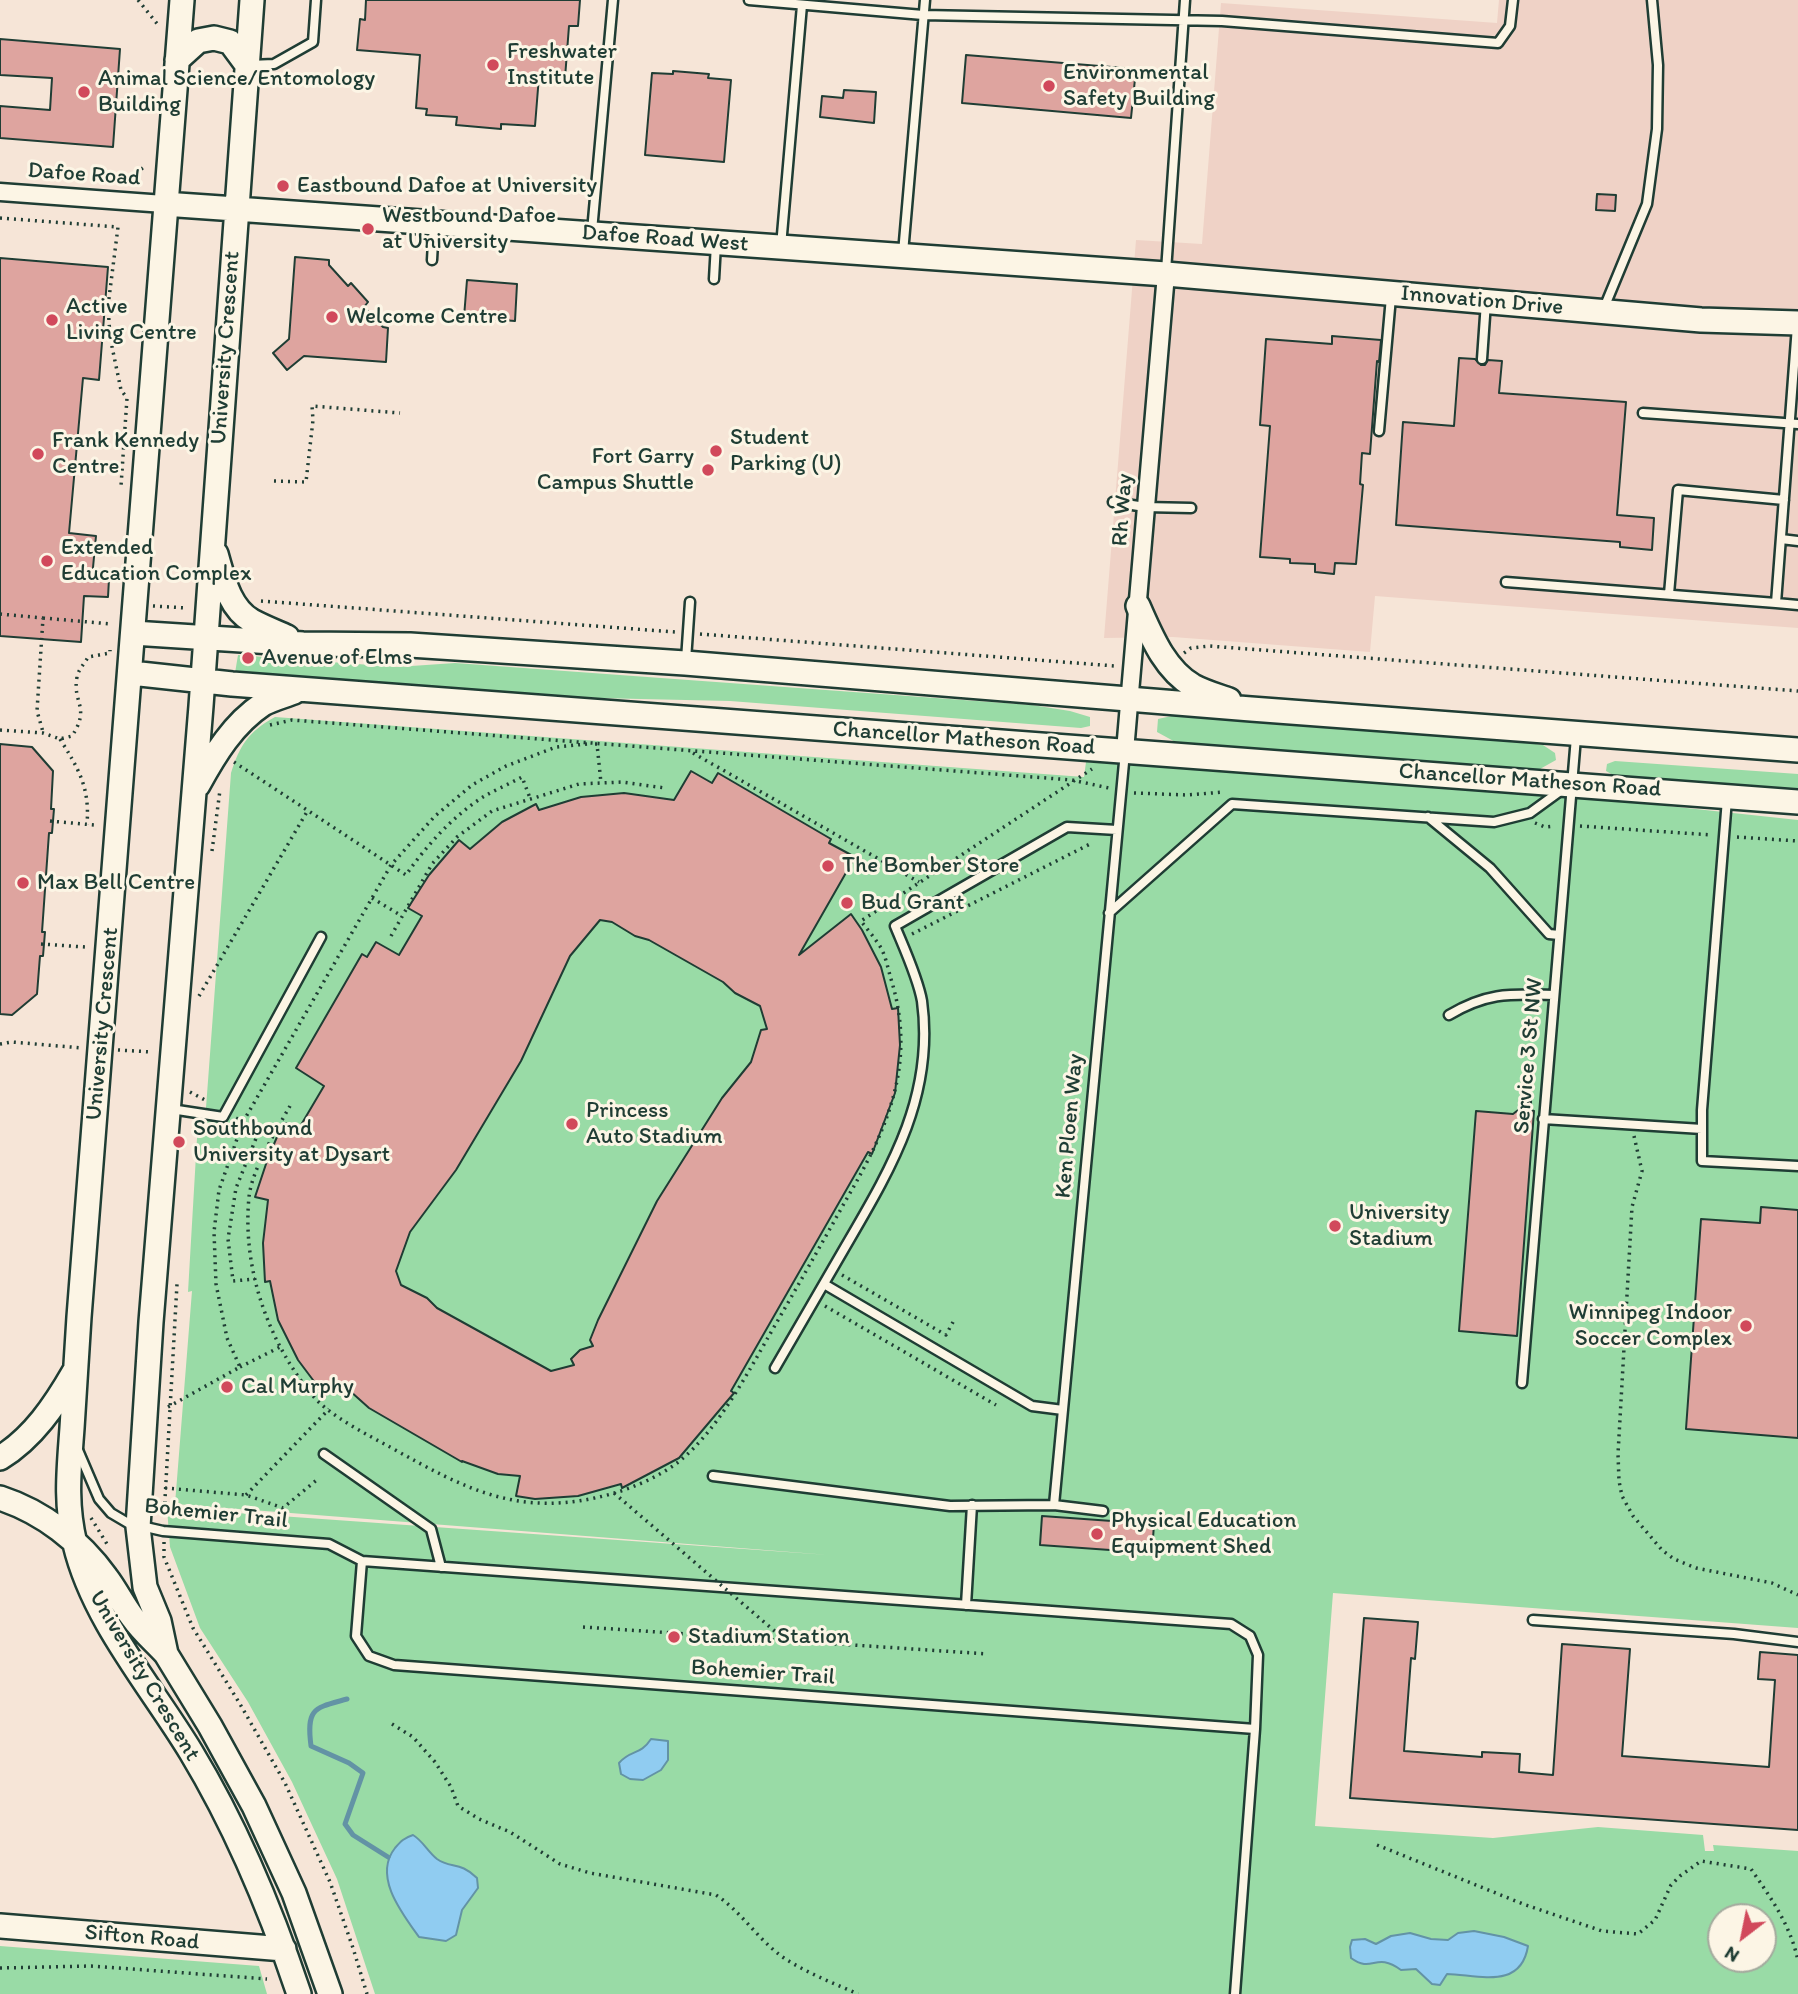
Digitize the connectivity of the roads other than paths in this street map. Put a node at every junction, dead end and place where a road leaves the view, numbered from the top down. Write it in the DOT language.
graph roads {
  1 [pos="182,0"];
  2 [pos="252,0"];
  3 [pos="316,0"];
  4 [pos="612,0"];
  5 [pos="749,0"];
  6 [pos="925,0"];
  7 [pos="1185,0"];
  8 [pos="1513,0"];
  9 [pos="1642,0"];
  10 [pos="1653,1"];
  11 [pos="802,5"];
  12 [pos="923,15"];
  13 [pos="1183,21"];
  14 [pos="177,60"];
  15 [pos="247,65"];
  16 [pos="0,191"];
  17 [pos="164,204"];
  18 [pos="235,209"];
  19 [pos="435,223"];
  20 [pos="592,233"];
  21 [pos="716,243"];
  22 [pos="781,247"];
  23 [pos="903,256"];
  24 [pos="432,260"];
  25 [pos="1166,274"];
  26 [pos="714,279"];
  27 [pos="1391,294"];
  28 [pos="1486,302"];
  29 [pos="1603,311"];
  30 [pos="1798,324"];
  31 [pos="1482,359"];
  32 [pos="1643,413"];
  33 [pos="1794,423"];
  34 [pos="1379,431"];
  35 [pos="1786,478"];
  36 [pos="1798,479"];
  37 [pos="1784,500"];
  38 [pos="1113,502"];
  39 [pos="1145,507"];
  40 [pos="1191,508"];
  41 [pos="1781,539"];
  42 [pos="212,541"];
  43 [pos="1798,541"];
  44 [pos="1506,582"];
  45 [pos="1669,594"];
  46 [pos="690,602"];
  47 [pos="1776,603"];
  48 [pos="1798,605"];
  49 [pos="1138,606"];
  50 [pos="122,633"];
  51 [pos="205,638"];
  52 [pos="303,643"];
  53 [pos="685,663"];
  54 [pos="131,673"];
  55 [pos="202,680"];
  56 [pos="302,689"];
  57 [pos="1130,699"];
  58 [pos="1251,709"];
  59 [pos="1576,734"];
  60 [pos="1798,750"];
  61 [pos="1125,751"];
  62 [pos="1572,783"];
  63 [pos="193,793"];
  64 [pos="1728,797"];
  65 [pos="1798,802"];
  66 [pos="1428,817"];
  67 [pos="1117,830"];
  68 [pos="1110,913"];
  69 [pos="1559,936"];
  70 [pos="321,937"];
  71 [pos="1553,995"];
  72 [pos="1449,1016"];
  73 [pos="168,1109"];
  74 [pos="1543,1119"];
  75 [pos="1702,1129"];
  76 [pos="1798,1166"];
  77 [pos="824,1284"];
  78 [pos="775,1368"];
  79 [pos="76,1370"];
  80 [pos="1522,1382"];
  81 [pos="1063,1410"];
  82 [pos="72,1435"];
  83 [pos="324,1454"];
  84 [pos="0,1458"];
  85 [pos="713,1476"];
  86 [pos="0,1498"];
  87 [pos="1054,1505"];
  88 [pos="972,1506"];
  89 [pos="1103,1511"];
  90 [pos="138,1527"];
  91 [pos="75,1543"];
  92 [pos="362,1561"];
  93 [pos="441,1567"];
  94 [pos="966,1605"];
  95 [pos="1533,1620"];
  96 [pos="1798,1642"];
  97 [pos="166,1654"];
  98 [pos="1255,1729"];
  99 [pos="0,1926"];
  100 [pos="284,1949"];
  101 [pos="299,1994"];
  102 [pos="330,1994"];
  103 [pos="1235,1994"];
  1 -- 14 [label="main road, University Crescent"];
  2 -- 15 [label="main road, University Crescent"];
  3 -- 15 [label="lane"];
  4 -- 20 [label="lane"];
  5 -- 11 [label="lane"];
  6 -- 12 [label="lane"];
  7 -- 13 [label="lane"];
  8 -- 13 [label="lane"];
  9 -- 10 [label="lane"];
  10 -- 29 [label="lane"];
  11 -- 12 [label="lane"];
  11 -- 22 [label="lane"];
  12 -- 13 [label="lane"];
  12 -- 23 [label="lane"];
  13 -- 25 [label="lane"];
  14 -- 15 [label="main road"];
  14 -- 17 [label="main road, University Crescent"];
  15 -- 18 [label="main road, University Crescent"];
  16 -- 17 [label="street, Dafoe Road"];
  17 -- 18 [label="main road, Dafoe Road West"];
  17 -- 50 [label="main road, University Crescent"];
  18 -- 19 [label="main road, Dafoe Road West"];
  18 -- 42 [label="main road, University Crescent"];
  19 -- 20 [label="main road, Dafoe Road West"];
  19 -- 24 [label="lane"];
  20 -- 21 [label="main road, Dafoe Road West"];
  21 -- 22 [label="main road, Dafoe Road West"];
  21 -- 26 [label="lane"];
  22 -- 23 [label="main road, Dafoe Road West"];
  23 -- 25 [label="main road, Dafoe Road West"];
  25 -- 27 [label="main road, Innovation Drive"];
  25 -- 39 [label="street, Rh Way"];
  27 -- 28 [label="main road, Innovation Drive"];
  27 -- 34 [label="lane"];
  28 -- 29 [label="main road, Innovation Drive"];
  28 -- 31 [label="lane"];
  29 -- 30 [label="main road, Innovation Drive"];
  30 -- 33 [label="lane"];
  32 -- 33 [label="lane"];
  33 -- 35 [label="lane"];
  35 -- 36 [label="lane"];
  35 -- 37 [label="lane"];
  37 -- 41 [label="lane"];
  37 -- 45 [label="lane"];
  38 -- 39 [label="lane"];
  39 -- 40 [label="lane"];
  39 -- 49 [label="street, Rh Way"];
  41 -- 43 [label="lane"];
  41 -- 47 [label="lane"];
  42 -- 51 [label="main road, University Crescent"];
  42 -- 52 [label="main road"];
  44 -- 45 [label="lane"];
  45 -- 47 [label="lane"];
  46 -- 53 [label="lane"];
  47 -- 48 [label="lane"];
  49 -- 57 [label="street, Rh Way"];
  49 -- 58 [label="main road"];
  50 -- 51 [label="main road"];
  50 -- 54 [label="main road, University Crescent"];
  51 -- 52 [label="main road"];
  51 -- 55 [label="main road, University Crescent"];
  52 -- 53 [label="main road"];
  53 -- 57 [label="main road"];
  54 -- 55 [label="main road, Chancellor Matheson Road"];
  54 -- 79 [label="main road, University Crescent"];
  55 -- 56 [label="main road, Chancellor Matheson Road"];
  55 -- 63 [label="main road, University Crescent"];
  56 -- 61 [label="main road, Chancellor Matheson Road"];
  56 -- 63 [label="main road"];
  57 -- 58 [label="main road"];
  57 -- 61 [label="street, Rh Way"];
  58 -- 59 [label="main road"];
  59 -- 60 [label="main road"];
  59 -- 62 [label="lane, Service 3 St NW"];
  61 -- 62 [label="main road, Chancellor Matheson Road"];
  61 -- 67 [label="lane, Ken Ploen Way"];
  62 -- 64 [label="main road, Chancellor Matheson Road"];
  62 -- 66 [label="lane"];
  62 -- 69 [label="lane, Service 3 St NW"];
  63 -- 73 [label="main road, University Crescent"];
  64 -- 65 [label="main road, Chancellor Matheson Road"];
  64 -- 75 [label="lane"];
  66 -- 68 [label="lane"];
  66 -- 69 [label="lane"];
  67 -- 68 [label="lane, Ken Ploen Way"];
  67 -- 77 [label="lane"];
  68 -- 81 [label="lane, Ken Ploen Way"];
  69 -- 71 [label="lane, Service 3 St NW"];
  70 -- 73 [label="lane"];
  71 -- 72 [label="lane"];
  71 -- 74 [label="lane, Service 3 St NW"];
  73 -- 90 [label="main road, University Crescent"];
  74 -- 75 [label="lane"];
  74 -- 80 [label="lane, Service 3 St NW"];
  75 -- 76 [label="lane"];
  77 -- 78 [label="lane"];
  77 -- 81 [label="lane"];
  79 -- 82 [label="main road, University Crescent"];
  79 -- 84 [label="main road"];
  81 -- 87 [label="lane, Ken Ploen Way"];
  82 -- 90 [label="lane, Bohemier Trail"];
  82 -- 91 [label="main road, University Crescent"];
  83 -- 93 [label="lane"];
  85 -- 88 [label="lane"];
  86 -- 91 [label="main road"];
  87 -- 88 [label="lane"];
  87 -- 89 [label="lane"];
  88 -- 94 [label="lane"];
  90 -- 92 [label="lane, Bohemier Trail"];
  90 -- 97 [label="main road, University Crescent"];
  91 -- 97 [label="main road"];
  91 -- 100 [label="main road, University Crescent"];
  92 -- 93 [label="lane, Bohemier Trail"];
  92 -- 98 [label="lane, Bohemier Trail"];
  93 -- 94 [label="lane, Bohemier Trail"];
  94 -- 98 [label="lane, Bohemier Trail"];
  95 -- 96 [label="lane"];
  97 -- 102 [label="main road, University Crescent"];
  98 -- 103 [label="lane, Bohemier Trail"];
  99 -- 100 [label="main road, Sifton Road"];
  100 -- 101 [label="main road, University Crescent"];
}
